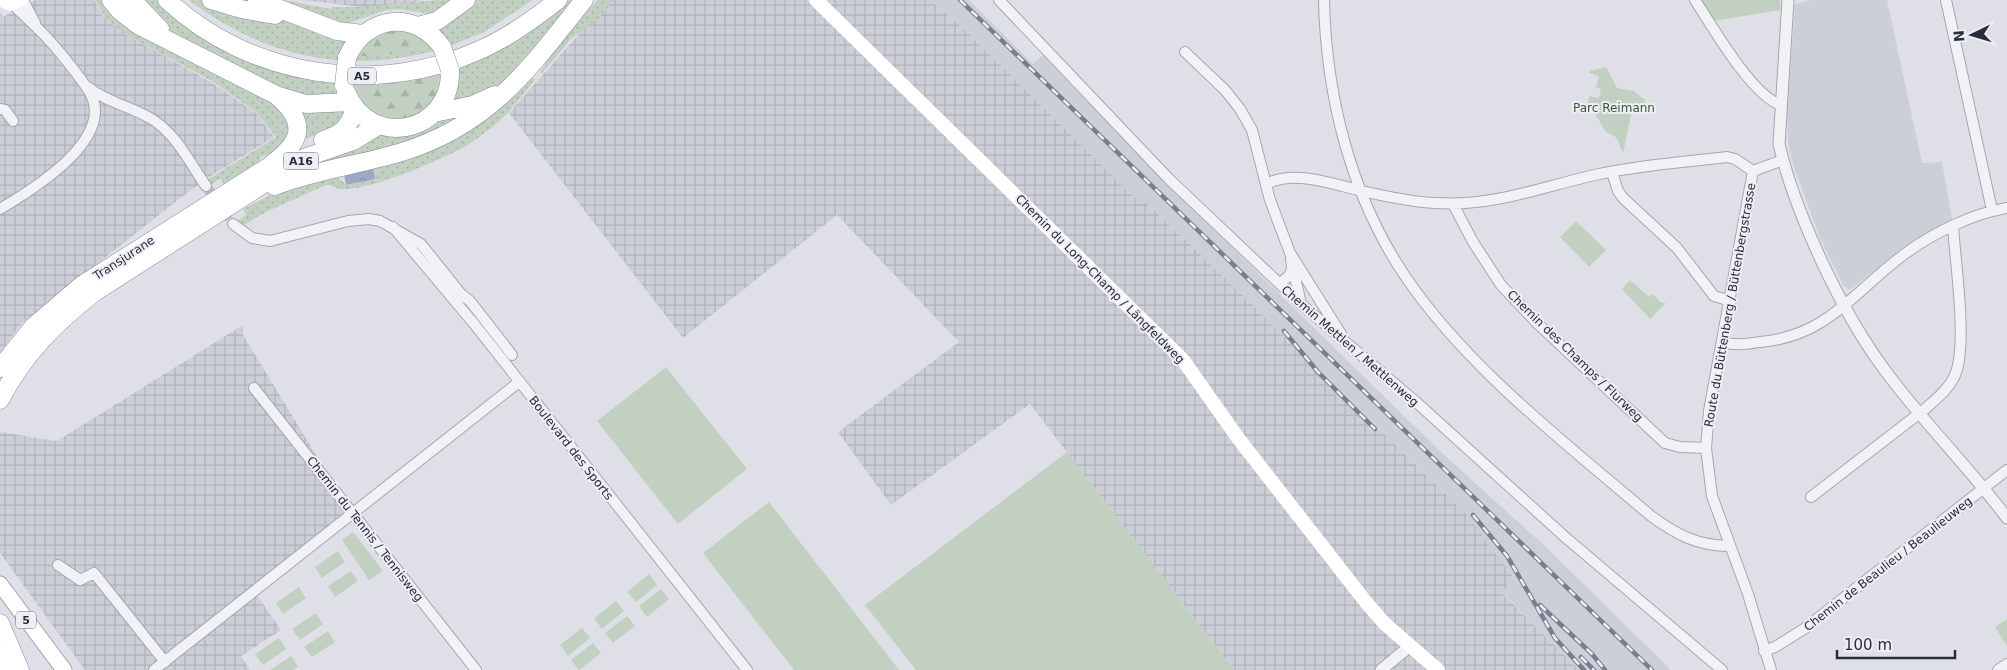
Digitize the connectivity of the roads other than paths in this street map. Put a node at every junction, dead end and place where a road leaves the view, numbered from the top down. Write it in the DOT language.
graph roads {
  1 [pos="111,0"];
  2 [pos="132,0"];
  3 [pos="167,0"];
  4 [pos="179,0"];
  5 [pos="211,0"];
  6 [pos="257,0"];
  7 [pos="466,0"];
  8 [pos="545,0"];
  9 [pos="558,0"];
  10 [pos="584,0"];
  11 [pos="816,0"];
  12 [pos="999,0"];
  13 [pos="1324,0"];
  14 [pos="1695,0"];
  15 [pos="1788,0"];
  16 [pos="1946,0"];
  17 [pos="11,2"];
  18 [pos="312,23"];
  19 [pos="418,26"];
  20 [pos="363,34"];
  21 [pos="187,48"];
  22 [pos="1185,52"];
  23 [pos="526,70"];
  24 [pos="80,80"];
  25 [pos="276,95"];
  26 [pos="353,105"];
  27 [pos="1781,105"];
  28 [pos="0,109"];
  29 [pos="434,113"];
  30 [pos="13,121"];
  31 [pos="379,125"];
  32 [pos="1783,160"];
  33 [pos="265,169"];
  34 [pos="1753,171"];
  35 [pos="1612,172"];
  36 [pos="1266,184"];
  37 [pos="206,186"];
  38 [pos="1359,190"];
  39 [pos="1453,204"];
  40 [pos="2007,208"];
  41 [pos="0,209"];
  42 [pos="1992,210"];
  43 [pos="231,216"];
  44 [pos="1953,226"];
  45 [pos="393,227"];
  46 [pos="1290,253"];
  47 [pos="1293,268"];
  48 [pos="114,272"];
  49 [pos="1279,284"];
  50 [pos="1730,301"];
  51 [pos="1301,304"];
  52 [pos="1845,306"];
  53 [pos="1722,342"];
  54 [pos="1348,345"];
  55 [pos="512,355"];
  56 [pos="0,368"];
  57 [pos="519,382"];
  58 [pos="254,388"];
  59 [pos="0,400"];
  60 [pos="1920,412"];
  61 [pos="1706,448"];
  62 [pos="2007,470"];
  63 [pos="1984,488"];
  64 [pos="1811,497"];
  65 [pos="352,514"];
  66 [pos="2007,518"];
  67 [pos="1730,546"];
  68 [pos="58,565"];
  69 [pos="0,584"];
  70 [pos="0,623"];
  71 [pos="1410,646"];
  72 [pos="1764,651"];
  73 [pos="0,656"];
  74 [pos="165,662"];
  75 [pos="2007,664"];
  76 [pos="6,670"];
  77 [pos="20,670"];
  78 [pos="64,670"];
  79 [pos="154,670"];
  80 [pos="476,670"];
  81 [pos="747,670"];
  82 [pos="1381,670"];
  83 [pos="1438,670"];
  84 [pos="1722,670"];
  85 [pos="1770,670"];
  86 [pos="1998,670"];
  1 -- 21 [label="highway"];
  2 -- 21 [label="highway"];
  3 -- 9 [label="highway, A5"];
  4 -- 8 [label="highway, A5"];
  5 -- 18 [label="highway"];
  6 -- 18 [label="highway"];
  7 -- 19 [label="highway"];
  10 -- 23 [label="highway"];
  11 -- 71 [label="main road, Chemin du Long-Champ / Längfeldweg"];
  12 -- 49 [label="street, Chemin Mettlen / Mettlenweg"];
  13 -- 38 [label="street"];
  14 -- 27 [label="street"];
  15 -- 27 [label="street"];
  16 -- 42 [label="street"];
  17 -- 24 [label="street"];
  18 -- 20 [label="highway"];
  19 -- 20 [label="highway"];
  19 -- 29 [label="highway, bridge"];
  20 -- 26 [label="highway, bridge"];
  21 -- 25 [label="highway"];
  22 -- 36 [label="street"];
  23 -- 29 [label="highway"];
  23 -- 43 [label="highway"];
  24 -- 37 [label="street"];
  24 -- 41 [label="street"];
  25 -- 26 [label="highway"];
  25 -- 33 [label="highway"];
  26 -- 31 [label="highway"];
  26 -- 33 [label="highway, A16"];
  27 -- 32 [label="street"];
  28 -- 30 [label="street"];
  29 -- 31 [label="highway"];
  31 -- 43 [label="highway, A16"];
  32 -- 34 [label="street"];
  32 -- 52 [label="street"];
  33 -- 48 [label="highway, Transjurane / A16"];
  34 -- 35 [label="street"];
  34 -- 50 [label="street, Route du Büttenberg / Büttenbergstrasse"];
  35 -- 39 [label="street"];
  35 -- 50 [label="street"];
  36 -- 38 [label="street"];
  36 -- 46 [label="street"];
  38 -- 39 [label="street"];
  38 -- 67 [label="street"];
  39 -- 61 [label="street, Chemin des Champs / Flurweg"];
  40 -- 42 [label="street"];
  42 -- 44 [label="street"];
  43 -- 45 [label="street"];
  43 -- 48 [label="highway, Transjurane / A16"];
  44 -- 52 [label="street"];
  44 -- 60 [label="street"];
  45 -- 55 [label="street"];
  45 -- 57 [label="street, Boulevard des Sports"];
  46 -- 47 [label="street"];
  46 -- 54 [label="street"];
  47 -- 49 [label="street"];
  47 -- 51 [label="street"];
  48 -- 56 [label="highway, Transjurane / A16"];
  48 -- 59 [label="highway, Transjurane / A16"];
  49 -- 51 [label="street, Chemin Mettlen / Mettlenweg"];
  50 -- 53 [label="street, Route du Büttenberg / Büttenbergstrasse"];
  51 -- 54 [label="street, Chemin Mettlen / Mettlenweg"];
  52 -- 53 [label="street"];
  52 -- 60 [label="street"];
  53 -- 61 [label="street, Route du Büttenberg / Büttenbergstrasse"];
  54 -- 84 [label="street, Chemin Mettlen / Mettlenweg"];
  57 -- 65 [label="street"];
  57 -- 81 [label="street, Boulevard des Sports"];
  58 -- 65 [label="street, Chemin du Tennis / Tennisweg"];
  60 -- 63 [label="street"];
  60 -- 64 [label="street"];
  61 -- 67 [label="street, Route du Büttenberg / Büttenbergstrasse"];
  62 -- 63 [label="street, Chemin de Beaulieu / Beaulieuweg"];
  63 -- 66 [label="street"];
  63 -- 72 [label="street, Chemin de Beaulieu / Beaulieuweg"];
  65 -- 74 [label="street"];
  65 -- 80 [label="street, Chemin du Tennis / Tennisweg"];
  67 -- 72 [label="street, Route du Büttenberg / Büttenbergstrasse"];
  68 -- 74 [label="street"];
  69 -- 78 [label="main road, 5"];
  70 -- 77 [label="highway"];
  71 -- 82 [label="street"];
  71 -- 83 [label="main road, Chemin du Long-Champ / Längfeldweg"];
  72 -- 85 [label="street, Route du Büttenberg / Büttenbergstrasse"];
  73 -- 76 [label="highway"];
  74 -- 79 [label="street"];
  75 -- 86 [label="street"];
}
